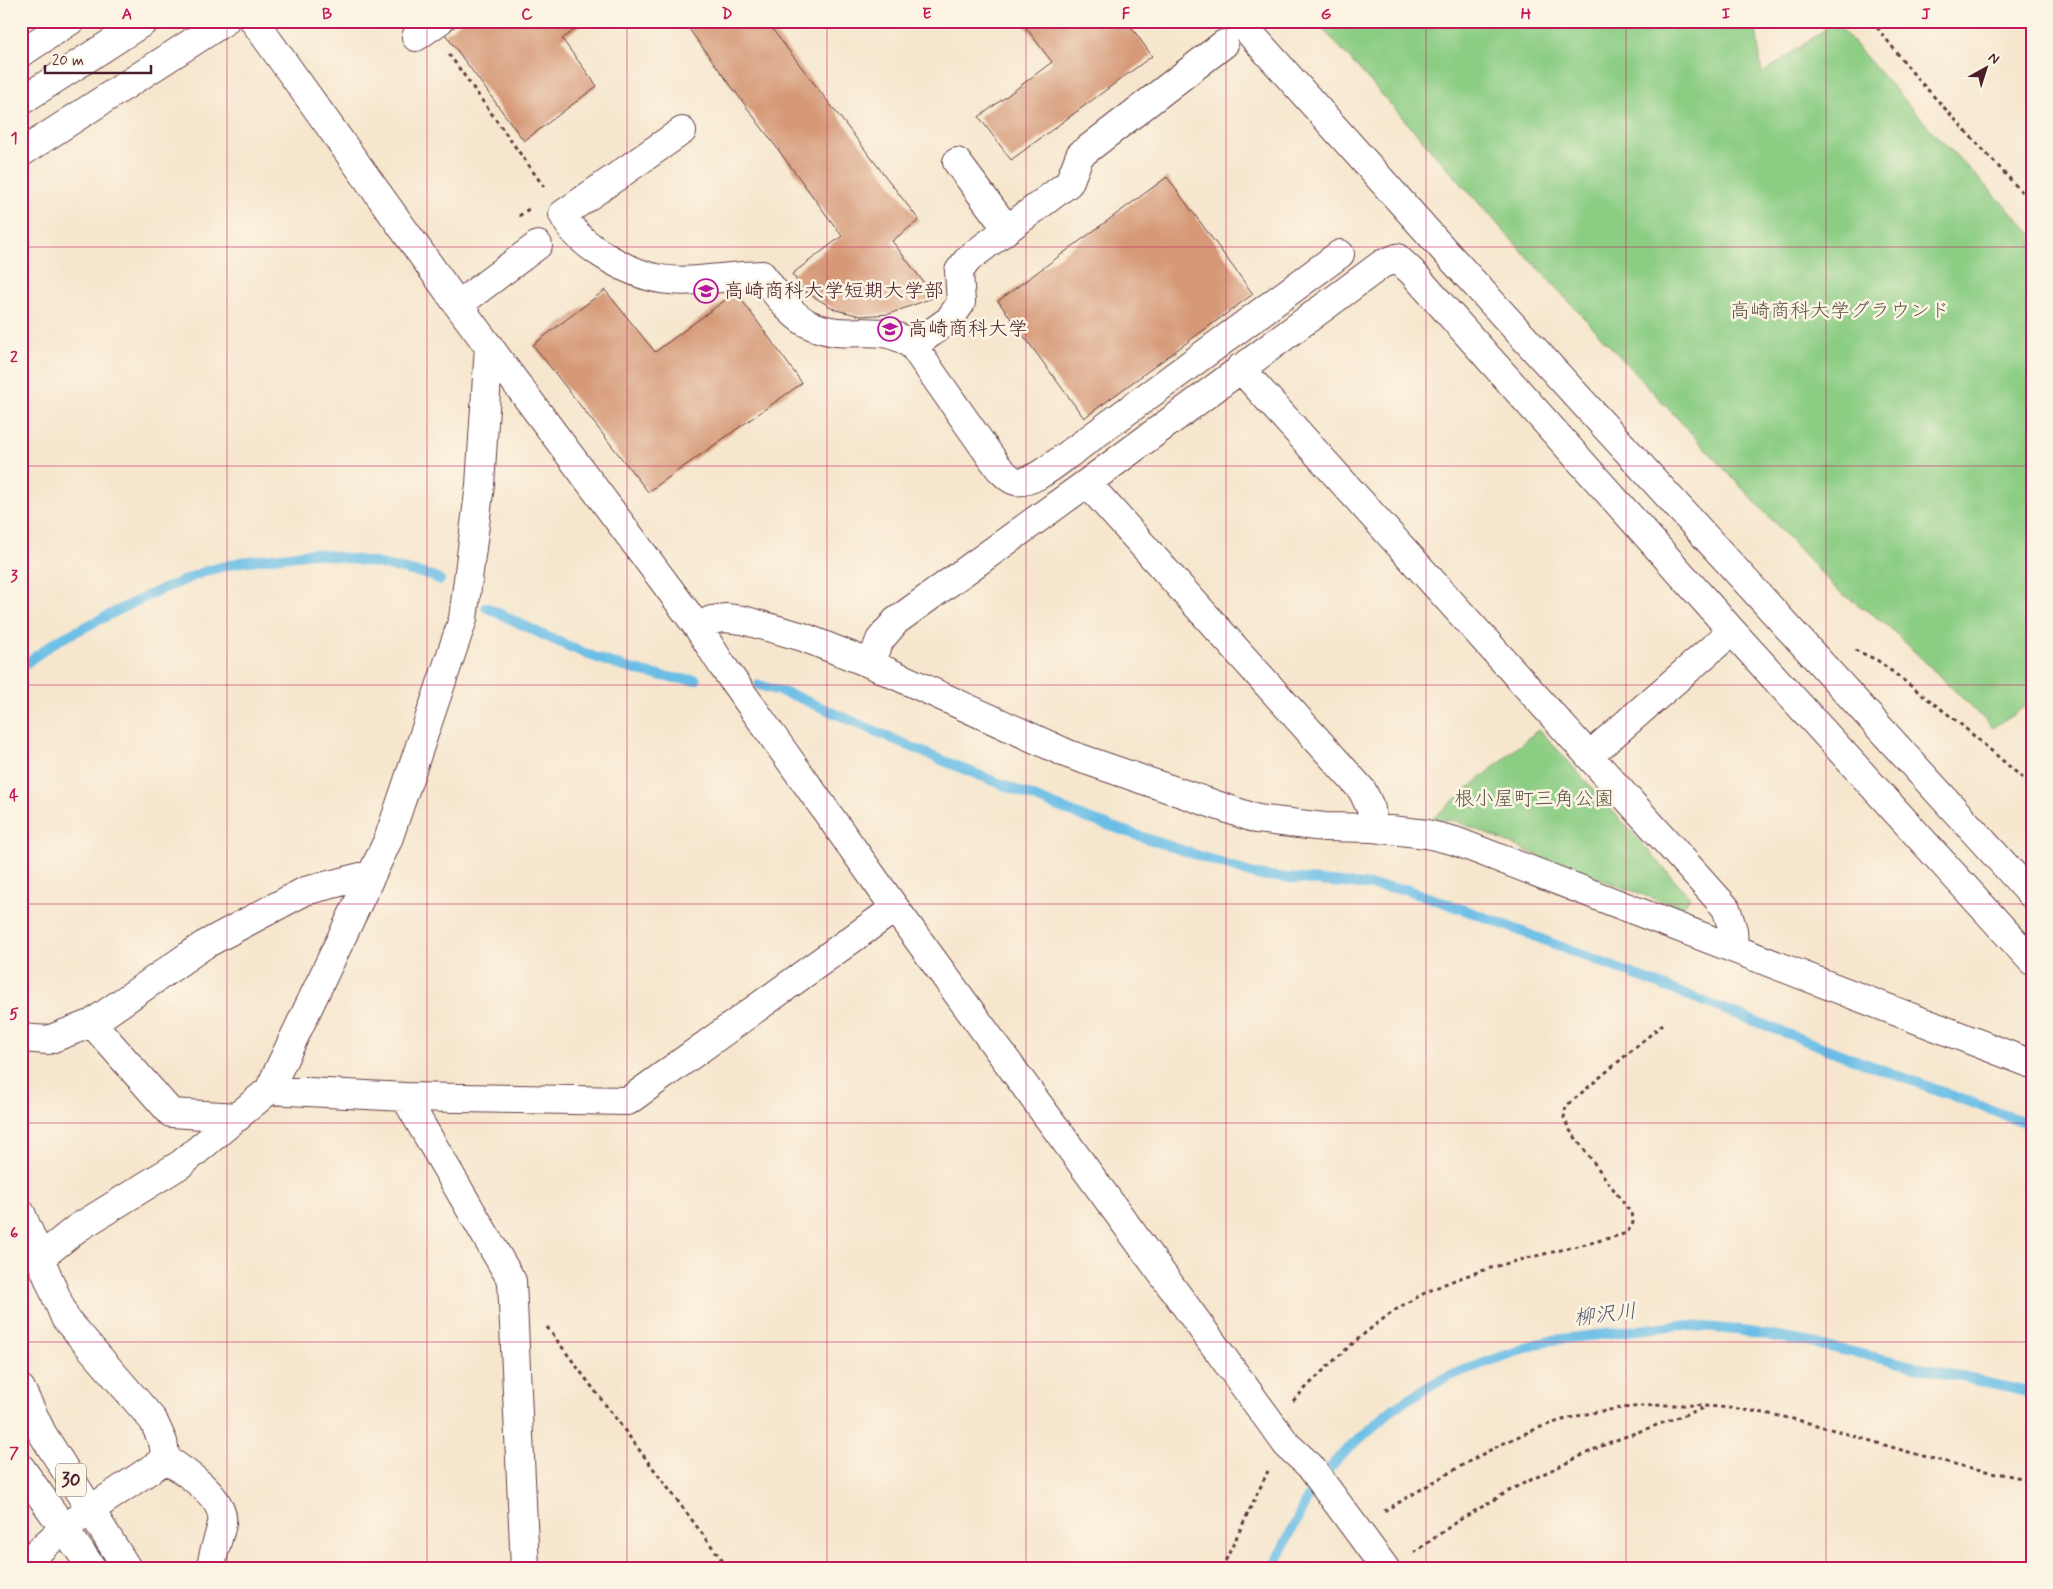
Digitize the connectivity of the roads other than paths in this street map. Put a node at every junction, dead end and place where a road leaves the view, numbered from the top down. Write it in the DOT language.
graph roads {
  1 [pos="70,21"];
  2 [pos="145,21"];
  3 [pos="225,21"];
  4 [pos="254,21"];
  5 [pos="1239,21"];
  6 [pos="1224,44"];
  7 [pos="21,53"];
  8 [pos="21,101"];
  9 [pos="682,131"];
  10 [pos="21,153"];
  11 [pos="957,162"];
  12 [pos="1007,230"];
  13 [pos="538,245"];
  14 [pos="1340,254"];
  15 [pos="458,305"];
  16 [pos="489,346"];
  17 [pos="913,346"];
  18 [pos="1240,368"];
  19 [pos="1087,483"];
  20 [pos="699,629"];
  21 [pos="1732,631"];
  22 [pos="871,664"];
  23 [pos="1590,755"];
  24 [pos="1373,828"];
  25 [pos="372,874"];
  26 [pos="2032,895"];
  27 [pos="894,908"];
  28 [pos="1734,948"];
  29 [pos="2032,961"];
  30 [pos="92,1023"];
  31 [pos="21,1038"];
  32 [pos="2032,1064"];
  33 [pos="269,1090"];
  34 [pos="404,1097"];
  35 [pos="238,1117"];
  36 [pos="21,1213"];
  37 [pos="40,1258"];
  38 [pos="21,1389"];
  39 [pos="166,1458"];
  40 [pos="21,1468"];
  41 [pos="90,1510"];
  42 [pos="65,1527"];
  43 [pos="1396,1562"];
  44 [pos="21,1567"];
  45 [pos="92,1568"];
  46 [pos="126,1568"];
  47 [pos="211,1568"];
  48 [pos="525,1568"];
  1 -- 7 [label="street"];
  2 -- 8 [label="street"];
  3 -- 10 [label="street"];
  4 -- 15 [label="street"];
  5 -- 26 [label="street"];
  6 -- 12 [label="street"];
  9 -- 17 [label="street"];
  11 -- 12 [label="street"];
  12 -- 17 [label="street"];
  13 -- 15 [label="street"];
  14 -- 17 [label="street"];
  15 -- 16 [label="street"];
  16 -- 20 [label="street"];
  16 -- 25 [label="street"];
  18 -- 19 [label="street"];
  18 -- 21 [label="street"];
  18 -- 23 [label="street"];
  19 -- 22 [label="street"];
  19 -- 24 [label="street"];
  20 -- 22 [label="street"];
  20 -- 27 [label="street"];
  21 -- 23 [label="street"];
  21 -- 29 [label="street"];
  22 -- 24 [label="street"];
  23 -- 28 [label="street"];
  24 -- 28 [label="street"];
  25 -- 30 [label="street"];
  25 -- 33 [label="street"];
  27 -- 34 [label="street"];
  27 -- 43 [label="street"];
  28 -- 32 [label="street"];
  30 -- 31 [label="street"];
  30 -- 35 [label="street"];
  33 -- 34 [label="street"];
  33 -- 35 [label="street"];
  34 -- 48 [label="street"];
  35 -- 37 [label="street"];
  36 -- 37 [label="street"];
  37 -- 39 [label="street"];
  38 -- 41 [label="street, 30"];
  39 -- 41 [label="street"];
  39 -- 47 [label="street"];
  40 -- 42 [label="street, 30"];
  41 -- 42 [label="street, 30"];
  41 -- 46 [label="street, 30"];
  42 -- 44 [label="street, 30"];
  42 -- 45 [label="street, 30"];
}
